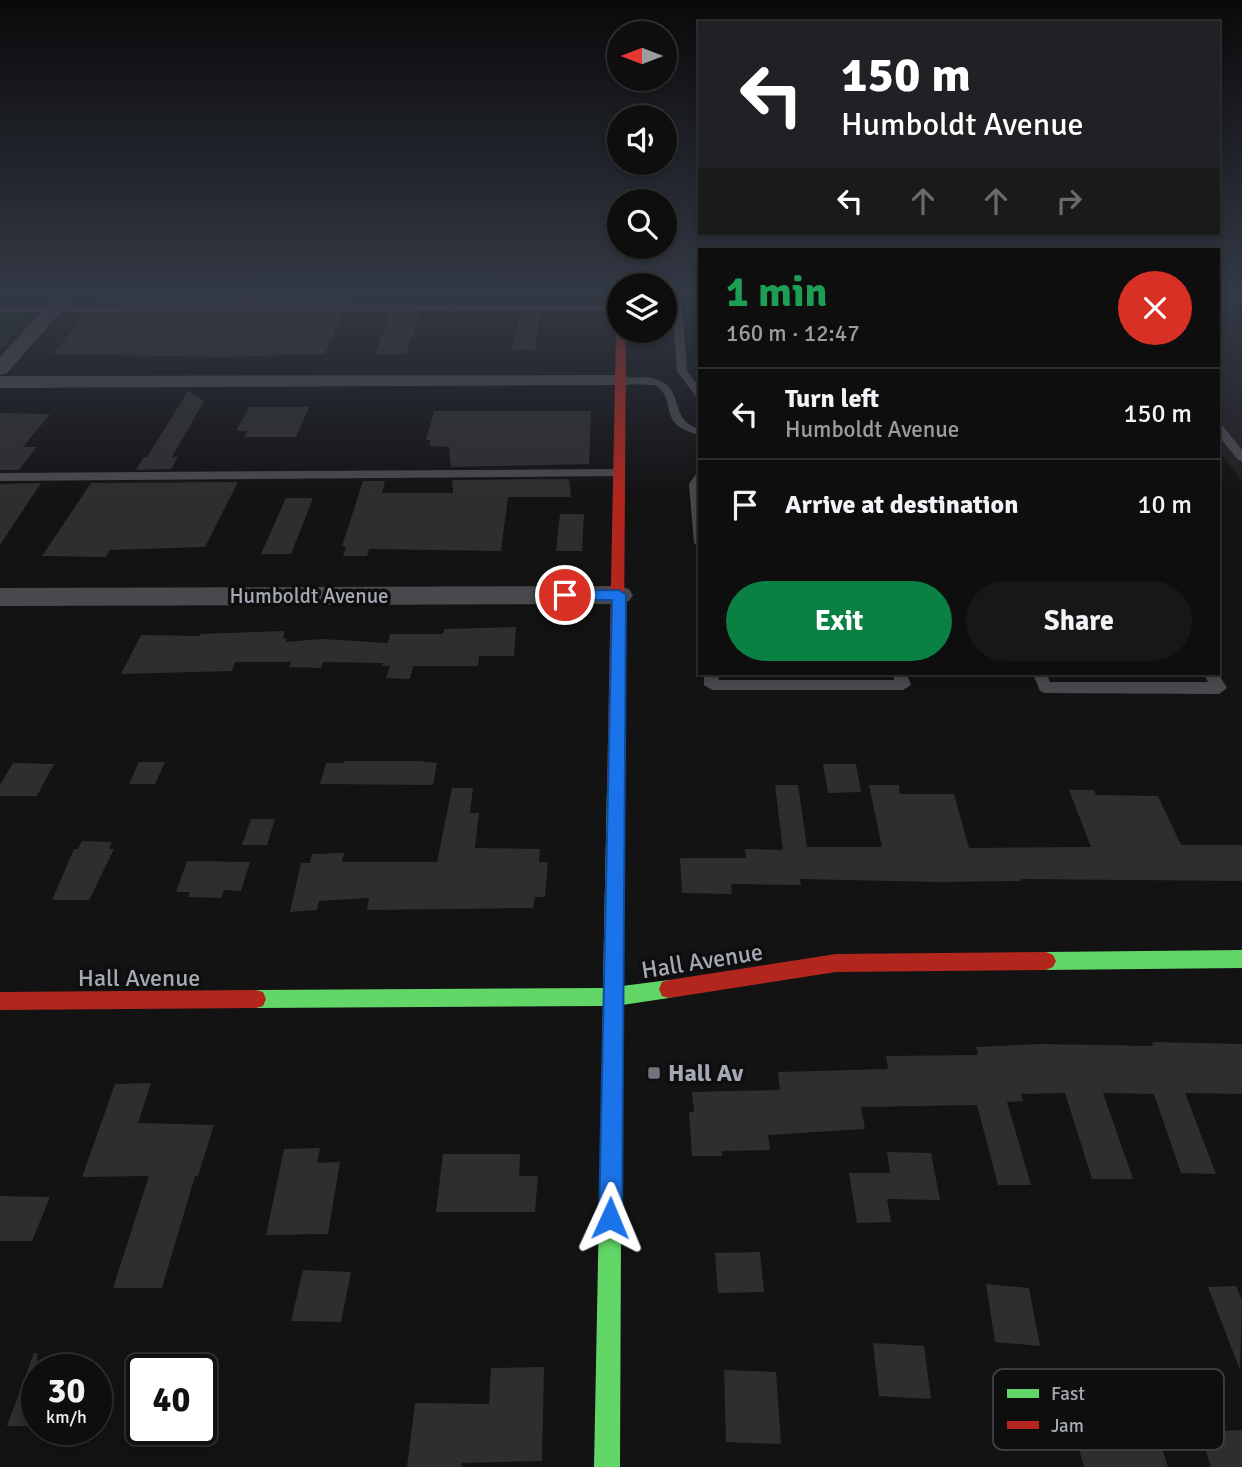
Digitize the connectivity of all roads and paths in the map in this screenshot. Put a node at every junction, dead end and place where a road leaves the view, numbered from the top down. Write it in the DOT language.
graph roads {
  1 [pos="621,360"];
  2 [pos="681,360"];
  3 [pos="621,381"];
  4 [pos="0,382"];
  5 [pos="698,392"];
  6 [pos="1220,430"];
  7 [pos="698,431"];
  8 [pos="1242,458"];
  9 [pos="620,473"];
  10 [pos="0,477"];
  11 [pos="698,480"];
  12 [pos="698,519"];
  13 [pos="619,595"];
  14 [pos="0,597"];
  15 [pos="711,675"];
  16 [pos="900,675"];
  17 [pos="1040,675"];
  18 [pos="1212,675"];
  19 [pos="1242,959"];
  20 [pos="614,997"];
  21 [pos="0,1001"];
  22 [pos="607,1467"];
  1 -- 3 [label="street"];
  2 -- 5 [label="lane"];
  3 -- 4 [label="street"];
  3 -- 7 [label="lane"];
  3 -- 9 [label="street"];
  6 -- 8 [label="lane"];
  9 -- 10 [label="lane"];
  9 -- 13 [label="street"];
  11 -- 12 [label="lane"];
  13 -- 14 [label="street, Humboldt Avenue"];
  13 -- 20 [label="street"];
  15 -- 16 [label="lane"];
  17 -- 18 [label="lane"];
  19 -- 20 [label="street, Hall Avenue"];
  20 -- 21 [label="street, Hall Avenue"];
  20 -- 22 [label="street"];
}
